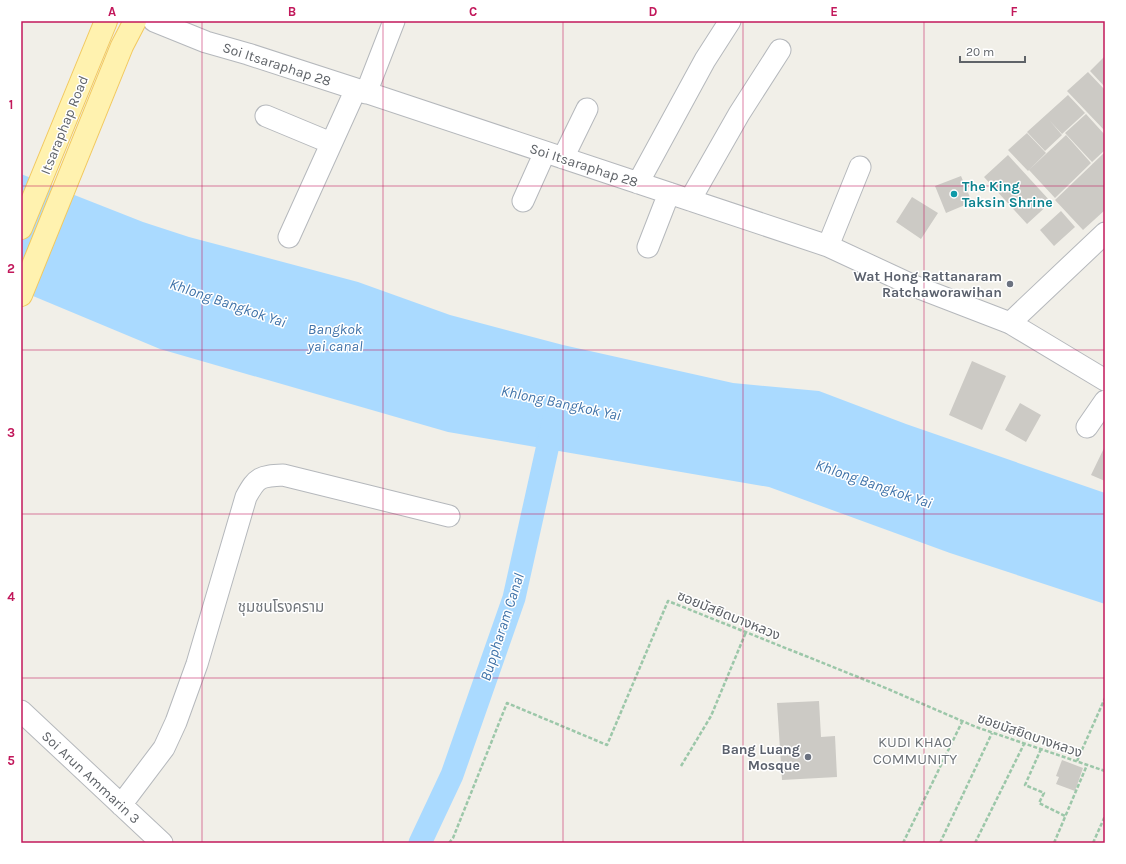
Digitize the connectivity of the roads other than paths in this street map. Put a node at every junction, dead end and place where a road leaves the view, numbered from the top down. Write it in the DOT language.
graph roads {
  1 [pos="135,21"];
  2 [pos="154,21"];
  3 [pos="394,21"];
  4 [pos="730,21"];
  5 [pos="104,26"];
  6 [pos="780,50"];
  7 [pos="361,91"];
  8 [pos="587,109"];
  9 [pos="266,116"];
  10 [pos="331,143"];
  11 [pos="554,155"];
  12 [pos="860,167"];
  13 [pos="638,183"];
  14 [pos="669,193"];
  15 [pos="690,200"];
  16 [pos="523,201"];
  17 [pos="21,228"];
  18 [pos="1105,232"];
  19 [pos="289,237"];
  20 [pos="828,246"];
  21 [pos="648,247"];
  22 [pos="21,296"];
  23 [pos="1010,323"];
  24 [pos="1105,380"];
  25 [pos="1105,401"];
  26 [pos="1087,427"];
  27 [pos="449,516"];
  28 [pos="21,711"];
  29 [pos="122,805"];
  30 [pos="162,843"];
  1 -- 22 [label="main road"];
  2 -- 7 [label="street, Soi Itsaraphap 28"];
  3 -- 7 [label="street"];
  4 -- 13 [label="street"];
  5 -- 17 [label="main road, Itsaraphap Road"];
  6 -- 15 [label="street"];
  7 -- 10 [label="street"];
  7 -- 11 [label="street, Soi Itsaraphap 28"];
  8 -- 11 [label="street"];
  9 -- 10 [label="street"];
  10 -- 19 [label="street"];
  11 -- 13 [label="street, Soi Itsaraphap 28"];
  11 -- 16 [label="street"];
  12 -- 20 [label="street"];
  13 -- 14 [label="street, Soi Itsaraphap 28"];
  14 -- 15 [label="street, Soi Itsaraphap 28"];
  14 -- 21 [label="street"];
  15 -- 20 [label="street, Soi Itsaraphap 28"];
  18 -- 23 [label="street"];
  20 -- 23 [label="street, Soi Itsaraphap 28"];
  23 -- 24 [label="street, Soi Itsaraphap 28"];
  25 -- 26 [label="street"];
  27 -- 29 [label="street"];
  28 -- 29 [label="street, Soi Arun Ammarin 3"];
  29 -- 30 [label="street, Soi Arun Ammarin 3"];
}
